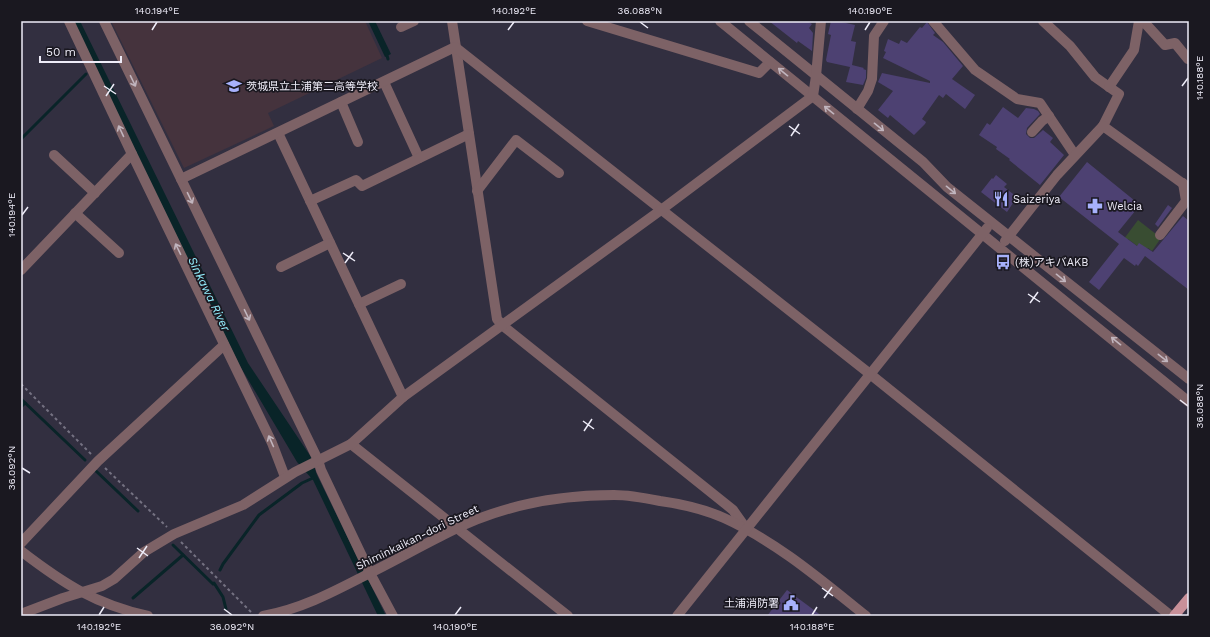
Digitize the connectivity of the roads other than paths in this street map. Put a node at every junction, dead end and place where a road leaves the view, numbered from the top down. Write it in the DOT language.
graph roads {
  1 [pos="69,21"];
  2 [pos="104,21"];
  3 [pos="414,21"];
  4 [pos="452,21"];
  5 [pos="587,21"];
  6 [pos="720,21"];
  7 [pos="749,21"];
  8 [pos="821,21"];
  9 [pos="884,21"];
  10 [pos="933,21"];
  11 [pos="1043,21"];
  12 [pos="1139,21"];
  13 [pos="1143,21"];
  14 [pos="401,27"];
  15 [pos="455,47"];
  16 [pos="1188,59"];
  17 [pos="770,62"];
  18 [pos="816,76"];
  19 [pos="384,82"];
  20 [pos="1109,87"];
  21 [pos="813,96"];
  22 [pos="341,102"];
  23 [pos="857,109"];
  24 [pos="1049,116"];
  25 [pos="1103,126"];
  26 [pos="1032,132"];
  27 [pos="278,133"];
  28 [pos="468,134"];
  29 [pos="358,142"];
  30 [pos="132,154"];
  31 [pos="54,155"];
  32 [pos="1075,155"];
  33 [pos="419,158"];
  34 [pos="559,173"];
  35 [pos="181,179"];
  36 [pos="1186,185"];
  37 [pos="477,191"];
  38 [pos="95,193"];
  39 [pos="310,202"];
  40 [pos="661,210"];
  41 [pos="75,213"];
  42 [pos="992,222"];
  43 [pos="983,233"];
  44 [pos="1160,235"];
  45 [pos="1009,236"];
  46 [pos="330,243"];
  47 [pos="1000,248"];
  48 [pos="119,253"];
  49 [pos="281,267"];
  50 [pos="21,270"];
  51 [pos="401,284"];
  52 [pos="359,304"];
  53 [pos="502,325"];
  54 [pos="224,345"];
  55 [pos="870,374"];
  56 [pos="1189,379"];
  57 [pos="403,397"];
  58 [pos="1189,402"];
  59 [pos="351,444"];
  60 [pos="315,462"];
  61 [pos="285,478"];
  62 [pos="458,528"];
  63 [pos="746,529"];
  64 [pos="21,543"];
  65 [pos="21,551"];
  66 [pos="370,573"];
  67 [pos="81,592"];
  68 [pos="1189,598"];
  69 [pos="21,614"];
  70 [pos="148,616"];
  71 [pos="263,616"];
  72 [pos="393,616"];
  73 [pos="568,616"];
  74 [pos="677,616"];
  75 [pos="866,616"];
  76 [pos="1171,616"];
  77 [pos="1174,616"];
  30 -- 1 [label="street, one-way"];
  2 -- 35 [label="street, one-way"];
  3 -- 14 [label="street"];
  4 -- 15 [label="street"];
  5 -- 17 [label="street"];
  6 -- 17 [label="street"];
  7 -- 18 [label="street"];
  8 -- 18 [label="street"];
  9 -- 23 [label="street"];
  10 -- 24 [label="street"];
  11 -- 20 [label="street"];
  12 -- 20 [label="street"];
  13 -- 16 [label="street"];
  15 -- 19 [label="street"];
  15 -- 28 [label="street"];
  15 -- 40 [label="street"];
  21 -- 17 [label="street, one-way"];
  18 -- 21 [label="street"];
  18 -- 23 [label="street"];
  19 -- 22 [label="street"];
  19 -- 33 [label="street"];
  20 -- 25 [label="street"];
  21 -- 40 [label="street"];
  43 -- 21 [label="street, one-way"];
  22 -- 27 [label="street"];
  22 -- 29 [label="street"];
  23 -- 42 [label="street, one-way"];
  24 -- 26 [label="street"];
  24 -- 32 [label="street"];
  25 -- 32 [label="street"];
  25 -- 36 [label="street"];
  27 -- 35 [label="street"];
  27 -- 39 [label="street"];
  28 -- 33 [label="street"];
  28 -- 37 [label="street"];
  30 -- 38 [label="street"];
  54 -- 30 [label="street, one-way"];
  31 -- 38 [label="street"];
  32 -- 45 [label="street"];
  33 -- 39 [label="street"];
  34 -- 37 [label="street"];
  35 -- 60 [label="street, one-way"];
  36 -- 44 [label="street"];
  37 -- 53 [label="street"];
  38 -- 41 [label="street"];
  39 -- 46 [label="street"];
  40 -- 53 [label="street"];
  40 -- 55 [label="street"];
  41 -- 48 [label="street"];
  41 -- 50 [label="street"];
  42 -- 43 [label="street"];
  42 -- 45 [label="street"];
  43 -- 47 [label="street"];
  43 -- 55 [label="street"];
  45 -- 47 [label="street"];
  45 -- 56 [label="street, one-way"];
  46 -- 49 [label="street"];
  46 -- 52 [label="street"];
  58 -- 47 [label="street, one-way"];
  51 -- 52 [label="street"];
  52 -- 57 [label="street"];
  53 -- 57 [label="street"];
  53 -- 63 [label="street"];
  61 -- 54 [label="street, one-way"];
  54 -- 64 [label="street"];
  55 -- 63 [label="street"];
  55 -- 76 [label="street"];
  57 -- 59 [label="street"];
  59 -- 60 [label="street"];
  59 -- 62 [label="street"];
  60 -- 61 [label="street"];
  60 -- 66 [label="street"];
  61 -- 67 [label="street"];
  62 -- 63 [label="street, Shiminkaikan-dori Street"];
  62 -- 66 [label="street, Shiminkaikan-dori Street"];
  62 -- 73 [label="street"];
  63 -- 74 [label="street"];
  63 -- 75 [label="street, Shiminkaikan-dori Street"];
  65 -- 67 [label="street"];
  66 -- 71 [label="street, Shiminkaikan-dori Street"];
  66 -- 72 [label="street"];
  67 -- 69 [label="street"];
  67 -- 70 [label="street"];
  68 -- 77 [label="main road"];
}
